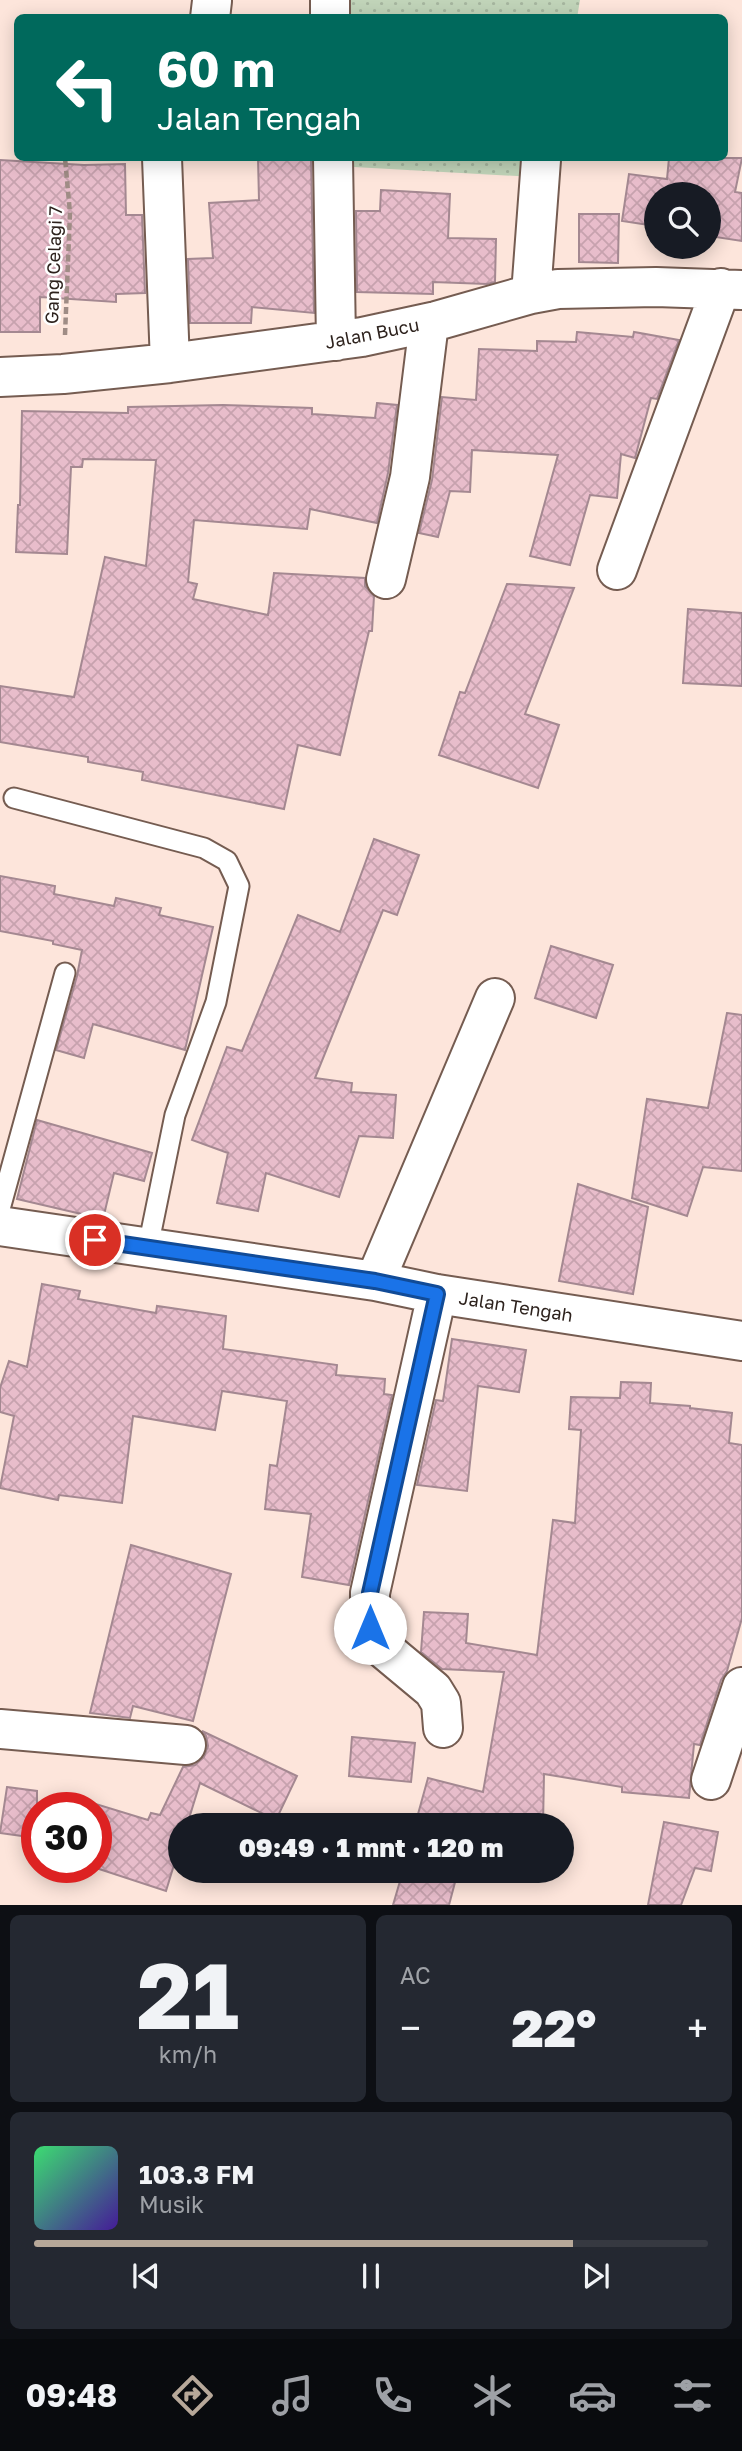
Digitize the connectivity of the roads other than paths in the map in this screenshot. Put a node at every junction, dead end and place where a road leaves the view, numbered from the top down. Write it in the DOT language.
graph roads {
  1 [pos="162,161"];
  2 [pos="333,161"];
  3 [pos="541,161"];
  4 [pos="732,289"];
  5 [pos="531,293"];
  6 [pos="429,323"];
  7 [pos="336,341"];
  8 [pos="170,363"];
  9 [pos="0,377"];
  10 [pos="617,570"];
  11 [pos="386,579"];
  12 [pos="14,798"];
  13 [pos="65,973"];
  14 [pos="495,998"];
  15 [pos="0,1209"];
  16 [pos="0,1226"];
  17 [pos="148,1247"];
  18 [pos="375,1281"];
  19 [pos="437,1294"];
  20 [pos="742,1341"];
  21 [pos="742,1687"];
  22 [pos="0,1728"];
  23 [pos="443,1728"];
  24 [pos="186,1745"];
  25 [pos="710,1780"];
  1 -- 8 [label="street"];
  2 -- 7 [label="street"];
  3 -- 5 [label="street"];
  4 -- 5 [label="street, Jalan Bucu"];
  4 -- 10 [label="street"];
  5 -- 6 [label="street, Jalan Bucu"];
  6 -- 7 [label="street, Jalan Bucu"];
  6 -- 11 [label="street"];
  7 -- 8 [label="street, Jalan Bucu"];
  8 -- 9 [label="street, Jalan Bucu"];
  12 -- 17 [label="lane"];
  13 -- 15 [label="lane"];
  14 -- 18 [label="street"];
  16 -- 17 [label="street, Jalan Tengah"];
  17 -- 18 [label="street, Jalan Tengah"];
  18 -- 19 [label="street, Jalan Tengah"];
  19 -- 20 [label="street, Jalan Tengah"];
  19 -- 23 [label="street"];
  21 -- 25 [label="street"];
  22 -- 24 [label="street"];
}
